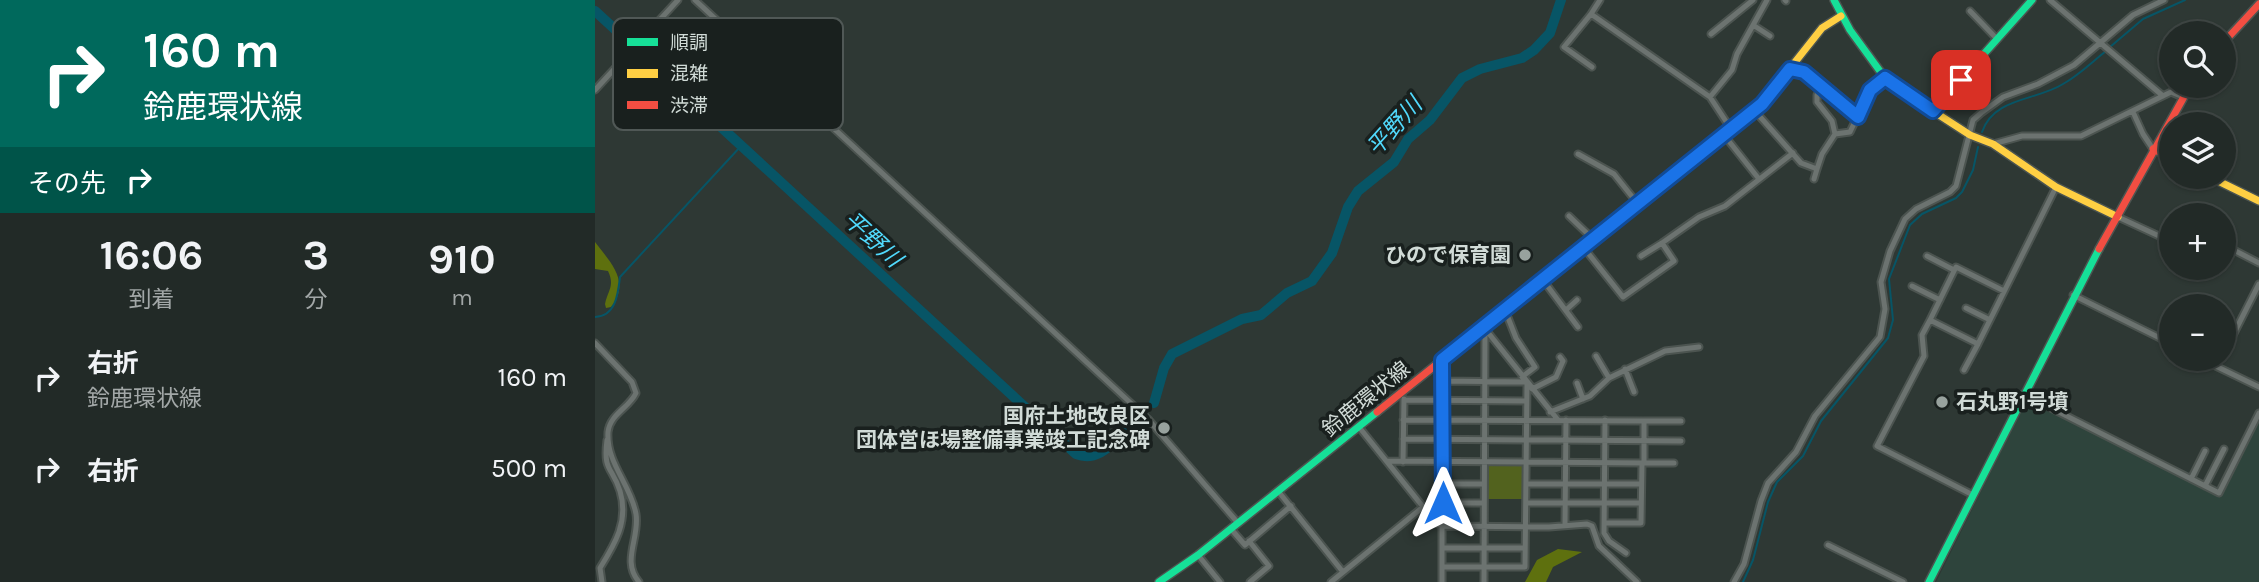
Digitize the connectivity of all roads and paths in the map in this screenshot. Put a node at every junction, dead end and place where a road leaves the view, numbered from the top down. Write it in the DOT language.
graph roads {
  1 [pos="678,0"];
  2 [pos="695,0"];
  3 [pos="1600,0"];
  4 [pos="1753,0"];
  5 [pos="1766,0"];
  6 [pos="1834,0"];
  7 [pos="2032,0"];
  8 [pos="2050,0"];
  9 [pos="2164,0"];
  10 [pos="2259,4"];
  11 [pos="1970,11"];
  12 [pos="1591,13"];
  13 [pos="1841,16"];
  14 [pos="661,18"];
  15 [pos="714,18"];
  16 [pos="1753,25"];
  17 [pos="2236,29"];
  18 [pos="1711,34"];
  19 [pos="1770,36"];
  20 [pos="1997,39"];
  21 [pos="2103,44"];
  22 [pos="1592,67"];
  23 [pos="1790,69"];
  24 [pos="613,70"];
  25 [pos="1885,78"];
  26 [pos="1824,89"];
  27 [pos="595,90"];
  28 [pos="2159,92"];
  29 [pos="1710,97"];
  30 [pos="2159,98"];
  31 [pos="2182,98"];
  32 [pos="1754,110"];
  33 [pos="1933,111"];
  34 [pos="2133,112"];
  35 [pos="1858,117"];
  36 [pos="1731,129"];
  37 [pos="836,130"];
  38 [pos="1835,134"];
  39 [pos="1724,135"];
  40 [pos="1970,135"];
  41 [pos="1993,144"];
  42 [pos="2153,149"];
  43 [pos="2159,152"];
  44 [pos="1793,153"];
  45 [pos="1578,154"];
  46 [pos="1817,169"];
  47 [pos="1759,179"];
  48 [pos="1814,179"];
  49 [pos="2056,187"];
  50 [pos="2234,189"];
  51 [pos="2259,201"];
  52 [pos="1638,204"];
  53 [pos="1569,216"];
  54 [pos="2118,217"];
  55 [pos="2159,236"];
  56 [pos="1594,240"];
  57 [pos="1662,243"];
  58 [pos="1584,248"];
  59 [pos="2236,251"];
  60 [pos="1641,256"];
  61 [pos="1927,256"];
  62 [pos="2259,263"];
  63 [pos="1954,270"];
  64 [pos="1542,280"];
  65 [pos="2259,284"];
  66 [pos="1912,286"];
  67 [pos="2004,291"];
  68 [pos="2073,295"];
  69 [pos="1577,300"];
  70 [pos="1940,300"];
  71 [pos="1966,308"];
  72 [pos="1505,310"];
  73 [pos="1566,310"];
  74 [pos="1930,320"];
  75 [pos="1990,320"];
  76 [pos="1578,327"];
  77 [pos="1485,328"];
  78 [pos="2236,329"];
  79 [pos="2159,338"];
  80 [pos="595,343"];
  81 [pos="1978,344"];
  82 [pos="1699,347"];
  83 [pos="1596,355"];
  84 [pos="1560,357"];
  85 [pos="1442,360"];
  86 [pos="1625,369"];
  87 [pos="1964,370"];
  88 [pos="2225,371"];
  89 [pos="1609,378"];
  90 [pos="1525,381"];
  91 [pos="1443,382"];
  92 [pos="1485,382"];
  93 [pos="1577,383"];
  94 [pos="2259,387"];
  95 [pos="1532,389"];
  96 [pos="1634,392"];
  97 [pos="2023,394"];
  98 [pos="1403,396"];
  99 [pos="1583,399"];
  100 [pos="1443,401"];
  101 [pos="1485,401"];
  102 [pos="1526,401"];
  103 [pos="1550,412"];
  104 [pos="2259,413"];
  105 [pos="1403,420"];
  106 [pos="1443,420"];
  107 [pos="1485,420"];
  108 [pos="1526,420"];
  109 [pos="1566,420"];
  110 [pos="1605,420"];
  111 [pos="1558,421"];
  112 [pos="1644,421"];
  113 [pos="1681,421"];
  114 [pos="1359,427"];
  115 [pos="608,433"];
  116 [pos="1403,439"];
  117 [pos="1485,439"];
  118 [pos="1443,440"];
  119 [pos="1526,440"];
  120 [pos="1566,440"];
  121 [pos="1605,440"];
  122 [pos="1644,440"];
  123 [pos="1681,441"];
  124 [pos="2224,449"];
  125 [pos="2205,451"];
  126 [pos="1387,461"];
  127 [pos="1403,462"];
  128 [pos="1443,462"];
  129 [pos="1485,462"];
  130 [pos="1526,462"];
  131 [pos="1565,462"];
  132 [pos="1605,463"];
  133 [pos="1643,463"];
  134 [pos="1674,463"];
  135 [pos="2191,479"];
  136 [pos="1443,484"];
  137 [pos="1484,484"];
  138 [pos="1526,484"];
  139 [pos="1565,484"];
  140 [pos="1605,484"];
  141 [pos="1641,484"];
  142 [pos="2205,486"];
  143 [pos="1278,491"];
  144 [pos="1973,495"];
  145 [pos="1443,503"];
  146 [pos="1484,503"];
  147 [pos="1526,503"];
  148 [pos="1565,503"];
  149 [pos="1604,503"];
  150 [pos="1641,503"];
  151 [pos="1291,506"];
  152 [pos="1423,507"];
  153 [pos="1604,523"];
  154 [pos="1565,524"];
  155 [pos="1234,526"];
  156 [pos="1442,526"];
  157 [pos="1484,526"];
  158 [pos="1526,526"];
  159 [pos="1249,541"];
  160 [pos="1828,545"];
  161 [pos="1442,548"];
  162 [pos="1484,548"];
  163 [pos="1525,548"];
  164 [pos="1626,553"];
  165 [pos="1198,555"];
  166 [pos="1442,567"];
  167 [pos="1484,567"];
  168 [pos="1343,572"];
  169 [pos="601,582"];
  170 [pos="639,582"];
  171 [pos="1159,582"];
  172 [pos="1220,582"];
  173 [pos="1250,582"];
  174 [pos="1331,582"];
  175 [pos="1442,582"];
  176 [pos="1484,582"];
  177 [pos="1637,582"];
  178 [pos="1734,582"];
  179 [pos="1903,582"];
  180 [pos="1929,582"];
  1 -- 14 [label="street"];
  2 -- 15 [label="street"];
  3 -- 12 [label="street"];
  4 -- 18 [label="street"];
  5 -- 16 [label="street"];
  6 -- 13 [label="main road"];
  7 -- 20 [label="main road"];
  8 -- 21 [label="street"];
  9 -- 21 [label="street"];
  10 -- 17 [label="main road"];
  11 -- 20 [label="street"];
  12 -- 22 [label="street"];
  12 -- 29 [label="street"];
  13 -- 23 [label="main road, 鈴鹿環状線"];
  13 -- 25 [label="main road"];
  16 -- 19 [label="street"];
  16 -- 29 [label="street"];
  20 -- 33 [label="main road"];
  21 -- 28 [label="street"];
  21 -- 40 [label="street"];
  23 -- 26 [label="street"];
  23 -- 32 [label="main road, 鈴鹿環状線"];
  24 -- 27 [label="street"];
  25 -- 33 [label="main road"];
  25 -- 35 [label="street"];
  26 -- 35 [label="street"];
  26 -- 38 [label="street"];
  29 -- 36 [label="street"];
  30 -- 34 [label="street"];
  31 -- 42 [label="main road"];
  32 -- 36 [label="main road, 鈴鹿環状線"];
  32 -- 44 [label="street"];
  33 -- 40 [label="main road"];
  34 -- 41 [label="street"];
  34 -- 42 [label="street"];
  35 -- 38 [label="street"];
  36 -- 39 [label="main road, 鈴鹿環状線"];
  37 -- 155 [label="street"];
  38 -- 46 [label="street"];
  39 -- 47 [label="street"];
  39 -- 52 [label="main road, 鈴鹿環状線"];
  40 -- 41 [label="main road"];
  40 -- 178 [label="street"];
  41 -- 49 [label="main road"];
  42 -- 43 [label="main road"];
  42 -- 54 [label="main road"];
  44 -- 46 [label="street"];
  44 -- 47 [label="street"];
  45 -- 52 [label="street"];
  46 -- 48 [label="street"];
  47 -- 57 [label="street"];
  49 -- 54 [label="main road"];
  49 -- 67 [label="street"];
  50 -- 51 [label="main road"];
  52 -- 56 [label="main road, 鈴鹿環状線"];
  53 -- 56 [label="street"];
  54 -- 55 [label="street"];
  54 -- 68 [label="main road"];
  56 -- 58 [label="main road, 鈴鹿環状線"];
  57 -- 58 [label="street"];
  57 -- 60 [label="street"];
  58 -- 64 [label="main road, 鈴鹿環状線"];
  59 -- 62 [label="street"];
  61 -- 63 [label="street"];
  63 -- 67 [label="street"];
  63 -- 70 [label="street"];
  64 -- 72 [label="main road, 鈴鹿環状線"];
  64 -- 73 [label="street"];
  65 -- 78 [label="street"];
  66 -- 70 [label="street"];
  67 -- 75 [label="street"];
  68 -- 79 [label="street"];
  68 -- 97 [label="main road"];
  69 -- 73 [label="street"];
  70 -- 74 [label="street"];
  71 -- 75 [label="street"];
  72 -- 77 [label="main road, 鈴鹿環状線"];
  72 -- 90 [label="street"];
  73 -- 76 [label="street"];
  74 -- 81 [label="street"];
  74 -- 144 [label="street"];
  75 -- 81 [label="street"];
  77 -- 85 [label="main road, 鈴鹿環状線"];
  77 -- 90 [label="street"];
  77 -- 92 [label="street"];
  80 -- 115 [label="street"];
  81 -- 87 [label="street"];
  82 -- 86 [label="street"];
  83 -- 89 [label="street"];
  84 -- 95 [label="street"];
  85 -- 91 [label="street"];
  85 -- 98 [label="main road, 鈴鹿環状線"];
  86 -- 89 [label="street"];
  86 -- 96 [label="street"];
  88 -- 94 [label="street"];
  89 -- 99 [label="street"];
  90 -- 92 [label="street"];
  90 -- 95 [label="street"];
  90 -- 102 [label="street"];
  91 -- 92 [label="street"];
  91 -- 100 [label="street"];
  92 -- 101 [label="street"];
  93 -- 99 [label="street"];
  95 -- 103 [label="street"];
  97 -- 135 [label="street"];
  97 -- 144 [label="main road"];
  98 -- 100 [label="street"];
  98 -- 105 [label="street"];
  98 -- 114 [label="main road, 鈴鹿環状線"];
  99 -- 103 [label="street"];
  100 -- 101 [label="street"];
  100 -- 106 [label="street"];
  101 -- 102 [label="street"];
  101 -- 107 [label="street"];
  102 -- 108 [label="street"];
  103 -- 111 [label="street"];
  104 -- 142 [label="street"];
  105 -- 106 [label="street"];
  105 -- 116 [label="street"];
  106 -- 107 [label="street"];
  106 -- 118 [label="street"];
  107 -- 108 [label="street"];
  107 -- 117 [label="street"];
  108 -- 111 [label="street"];
  108 -- 119 [label="street"];
  109 -- 110 [label="street"];
  109 -- 111 [label="street"];
  109 -- 120 [label="street"];
  110 -- 112 [label="street"];
  110 -- 121 [label="street"];
  112 -- 113 [label="street"];
  112 -- 122 [label="street"];
  114 -- 126 [label="street"];
  114 -- 143 [label="main road, 鈴鹿環状線"];
  115 -- 169 [label="street"];
  115 -- 170 [label="street"];
  116 -- 118 [label="street"];
  116 -- 127 [label="street"];
  117 -- 118 [label="street"];
  117 -- 119 [label="street"];
  117 -- 129 [label="street"];
  118 -- 128 [label="street"];
  119 -- 120 [label="street"];
  119 -- 130 [label="street"];
  120 -- 121 [label="street"];
  120 -- 131 [label="street"];
  121 -- 122 [label="street"];
  121 -- 132 [label="street"];
  122 -- 123 [label="street"];
  122 -- 133 [label="street"];
  124 -- 142 [label="street"];
  125 -- 135 [label="street"];
  126 -- 127 [label="street"];
  126 -- 152 [label="street"];
  127 -- 128 [label="street"];
  128 -- 129 [label="street"];
  128 -- 136 [label="street"];
  129 -- 130 [label="street"];
  129 -- 137 [label="street"];
  130 -- 131 [label="street"];
  130 -- 138 [label="street"];
  131 -- 132 [label="street"];
  131 -- 139 [label="street"];
  132 -- 133 [label="street"];
  132 -- 140 [label="street"];
  133 -- 134 [label="street"];
  133 -- 141 [label="street"];
  135 -- 142 [label="street"];
  136 -- 137 [label="street"];
  136 -- 145 [label="street"];
  137 -- 146 [label="street"];
  138 -- 139 [label="street"];
  138 -- 147 [label="street"];
  139 -- 140 [label="street"];
  139 -- 148 [label="street"];
  140 -- 141 [label="street"];
  140 -- 149 [label="street"];
  141 -- 150 [label="street"];
  143 -- 151 [label="street"];
  143 -- 155 [label="main road, 鈴鹿環状線"];
  144 -- 180 [label="main road"];
  145 -- 146 [label="street"];
  145 -- 156 [label="street"];
  146 -- 157 [label="street"];
  147 -- 148 [label="street"];
  147 -- 158 [label="street"];
  148 -- 149 [label="street"];
  148 -- 154 [label="street"];
  149 -- 150 [label="street"];
  149 -- 153 [label="street"];
  150 -- 153 [label="street"];
  151 -- 159 [label="street"];
  151 -- 168 [label="street"];
  152 -- 156 [label="street"];
  152 -- 168 [label="street"];
  153 -- 164 [label="street"];
  154 -- 158 [label="street"];
  154 -- 177 [label="street"];
  155 -- 159 [label="street"];
  155 -- 165 [label="main road, 鈴鹿環状線"];
  156 -- 157 [label="street"];
  156 -- 161 [label="street"];
  157 -- 158 [label="street"];
  157 -- 162 [label="street"];
  158 -- 163 [label="street"];
  159 -- 173 [label="street"];
  160 -- 179 [label="street"];
  161 -- 162 [label="street"];
  161 -- 166 [label="street"];
  162 -- 163 [label="street"];
  162 -- 167 [label="street"];
  163 -- 167 [label="street"];
  165 -- 171 [label="main road, 鈴鹿環状線"];
  165 -- 172 [label="street"];
  166 -- 167 [label="street"];
  166 -- 175 [label="street"];
  167 -- 176 [label="street"];
  168 -- 174 [label="street"];
}
